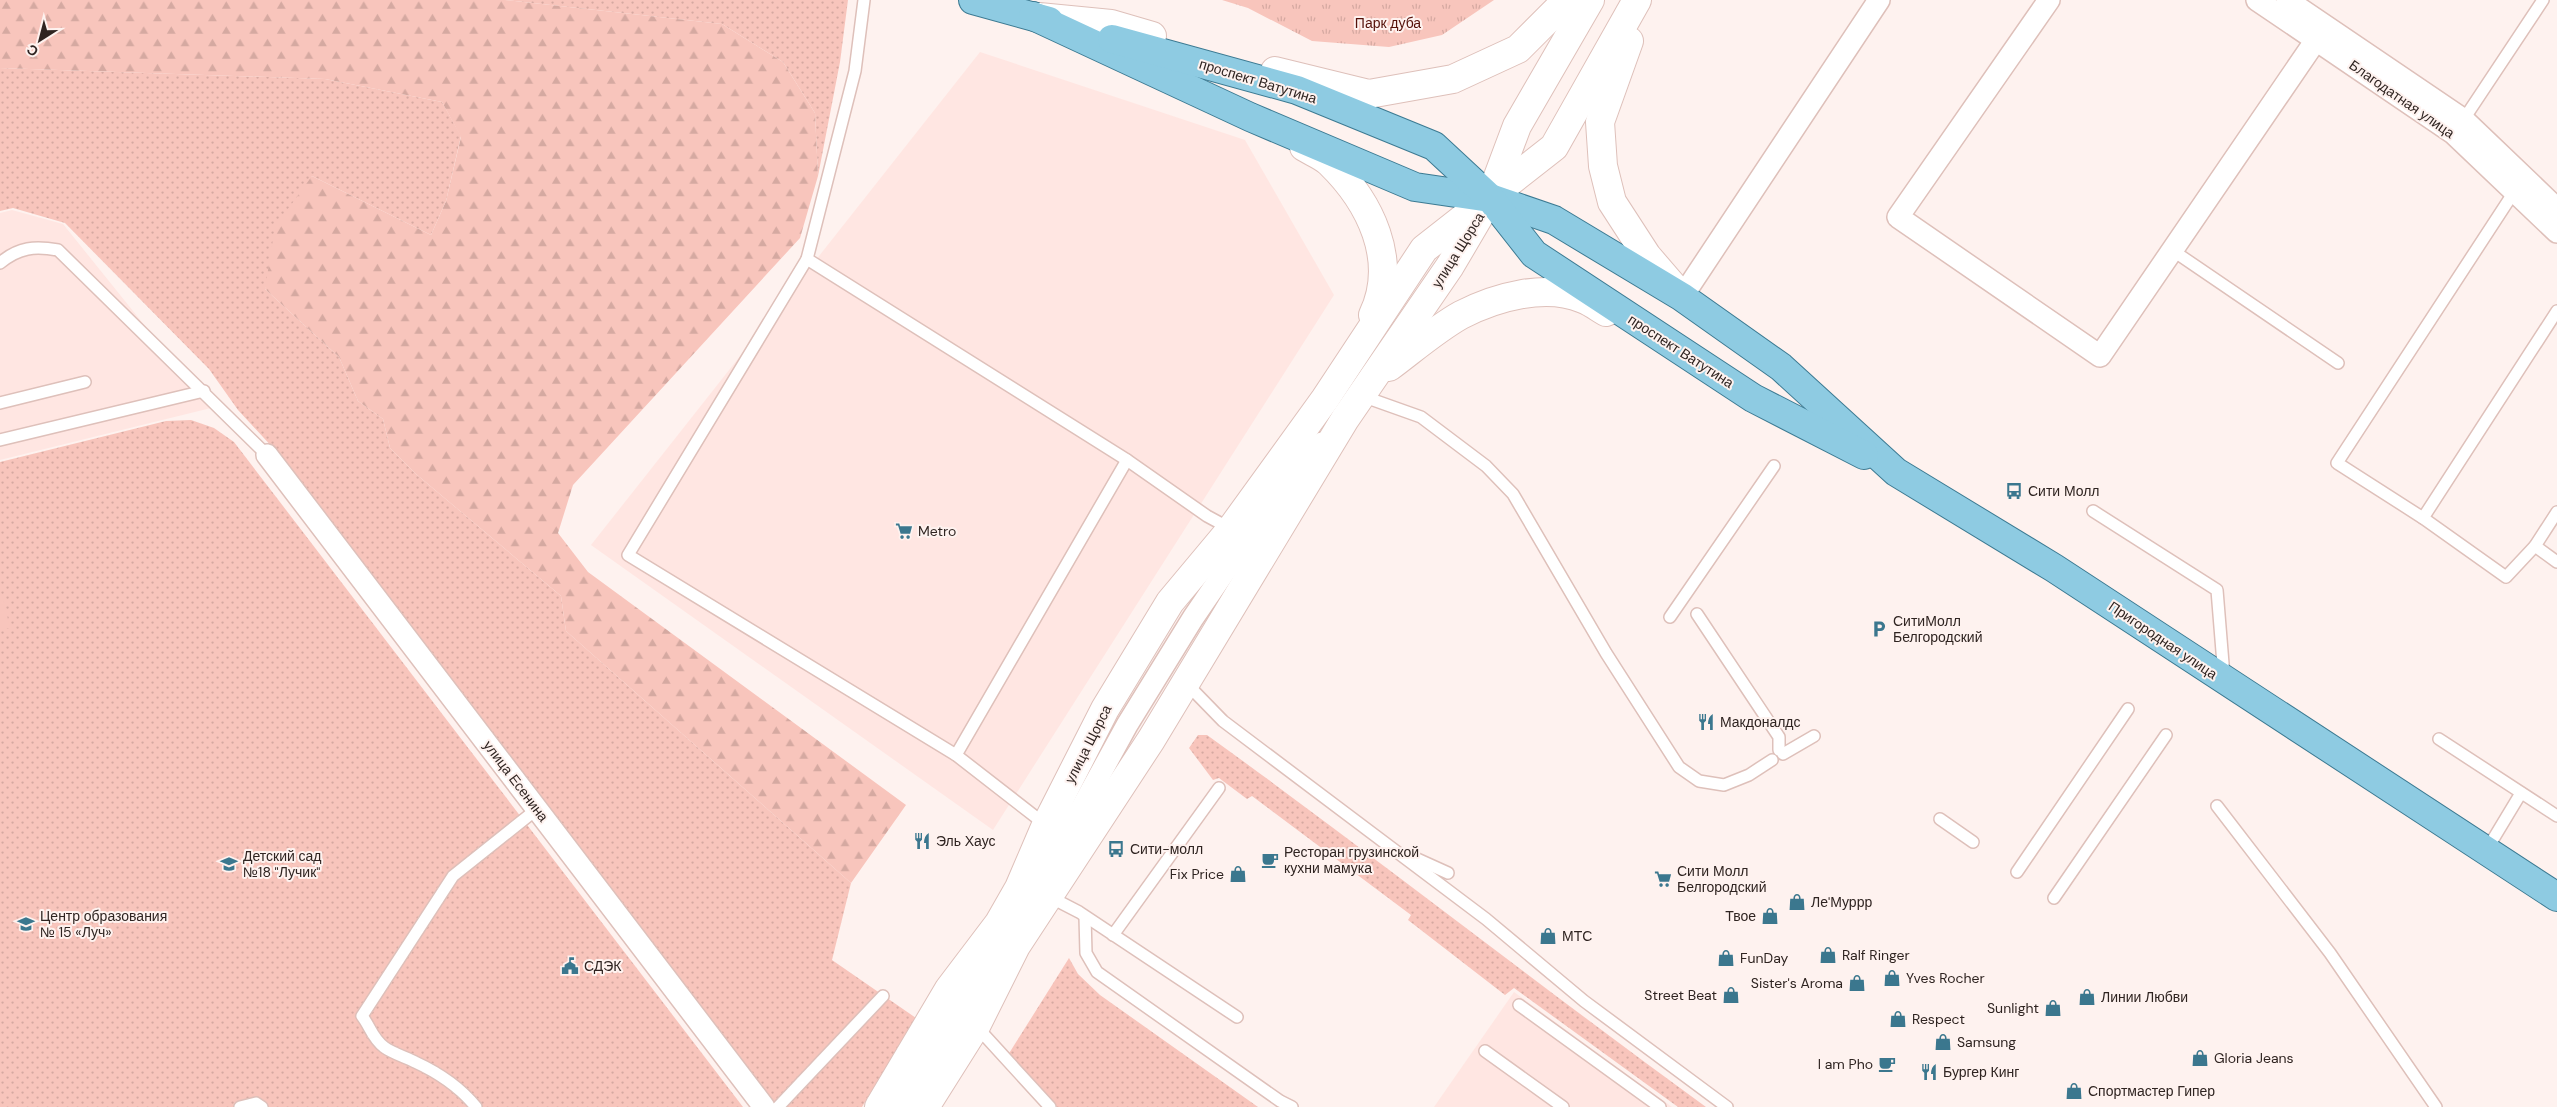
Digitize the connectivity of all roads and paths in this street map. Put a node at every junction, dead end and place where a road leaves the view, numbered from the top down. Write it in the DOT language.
graph roads {
  1 [pos="864,0"];
  2 [pos="973,0"];
  3 [pos="1567,0"];
  4 [pos="1590,0"];
  5 [pos="1637,0"];
  6 [pos="1643,0"];
  7 [pos="1879,0"];
  8 [pos="2049,0"];
  9 [pos="2258,0"];
  10 [pos="2288,0"];
  11 [pos="2543,0"];
  12 [pos="1032,16"];
  13 [pos="2316,40"];
  14 [pos="1250,117"];
  15 [pos="2459,126"];
  16 [pos="2514,192"];
  17 [pos="1490,198"];
  18 [pos="2557,209"];
  19 [pos="2557,232"];
  20 [pos="2172,250"];
  21 [pos="807,259"];
  22 [pos="0,263"];
  23 [pos="1682,297"];
  24 [pos="2557,311"];
  25 [pos="1354,358"];
  26 [pos="2338,362"];
  27 [pos="1781,367"];
  28 [pos="85,382"];
  29 [pos="1368,387"];
  30 [pos="204,391"];
  31 [pos="1753,398"];
  32 [pos="1326,399"];
  33 [pos="0,403"];
  34 [pos="1345,419"];
  35 [pos="0,440"];
  36 [pos="267,455"];
  37 [pos="1127,460"];
  38 [pos="1774,466"];
  39 [pos="1896,472"];
  40 [pos="1292,473"];
  41 [pos="2093,511"];
  42 [pos="2557,512"];
  43 [pos="2423,518"];
  44 [pos="1231,529"];
  45 [pos="2535,546"];
  46 [pos="2557,562"];
  47 [pos="1697,614"];
  48 [pos="1670,617"];
  49 [pos="2224,680"];
  50 [pos="1186,683"];
  51 [pos="2128,709"];
  52 [pos="2166,735"];
  53 [pos="1814,736"];
  54 [pos="1256,737"];
  55 [pos="2439,739"];
  56 [pos="956,755"];
  57 [pos="1772,760"];
  58 [pos="1219,788"];
  59 [pos="2521,792"];
  60 [pos="2217,806"];
  61 [pos="537,809"];
  62 [pos="2557,816"];
  63 [pos="1940,819"];
  64 [pos="1046,826"];
  65 [pos="1974,842"];
  66 [pos="2486,851"];
  67 [pos="2017,872"];
  68 [pos="1448,873"];
  69 [pos="1048,896"];
  70 [pos="2054,898"];
  71 [pos="2557,898"];
  72 [pos="1085,917"];
  73 [pos="1113,935"];
  74 [pos="883,996"];
  75 [pos="1519,1004"];
  76 [pos="1236,1017"];
  77 [pos="976,1026"];
  78 [pos="1485,1052"];
  79 [pos="240,1107"];
  80 [pos="262,1107"];
  81 [pos="476,1107"];
  82 [pos="764,1107"];
  83 [pos="778,1107"];
  84 [pos="878,1107"];
  85 [pos="901,1107"];
  86 [pos="925,1107"];
  87 [pos="1050,1107"];
  88 [pos="1292,1107"];
  89 [pos="1563,1107"];
  90 [pos="1660,1107"];
  91 [pos="1727,1107"];
  92 [pos="2436,1107"];
  1 -- 21 [label="lane"];
  2 -- 12 [label="main road, проспект Ватутина"];
  3 -- 12 [label="main road"];
  4 -- 17 [label="main road"];
  5 -- 17 [label="main road"];
  6 -- 23 [label="main road"];
  7 -- 23 [label="street"];
  8 -- 20 [label="street"];
  9 -- 13 [label="street, Благодатная улица"];
  10 -- 15 [label="street, Благодатная улица"];
  11 -- 15 [label="lane"];
  12 -- 14 [label="main road, проспект Ватутина"];
  12 -- 17 [label="main road, проспект Ватутина"];
  13 -- 15 [label="street, Благодатная улица"];
  13 -- 20 [label="street"];
  14 -- 17 [label="main road, проспект Ватутина"];
  14 -- 25 [label="main road"];
  15 -- 16 [label="street, Благодатная улица"];
  15 -- 18 [label="street, Благодатная улица"];
  16 -- 19 [label="street, Благодатная улица"];
  16 -- 43 [label="lane"];
  17 -- 23 [label="main road, проспект Ватутина"];
  17 -- 25 [label="main road, улица Щорса"];
  17 -- 29 [label="main road, улица Щорса"];
  17 -- 31 [label="main road, проспект Ватутина"];
  20 -- 26 [label="lane"];
  21 -- 37 [label="lane"];
  21 -- 56 [label="lane"];
  22 -- 30 [label="lane"];
  23 -- 27 [label="main road, проспект Ватутина"];
  24 -- 43 [label="lane"];
  25 -- 32 [label="main road, улица Щорса"];
  27 -- 39 [label="main road, Пригородная улица"];
  28 -- 33 [label="lane"];
  29 -- 31 [label="main road"];
  29 -- 34 [label="main road, улица Щорса"];
  29 -- 57 [label="lane"];
  30 -- 35 [label="lane"];
  30 -- 36 [label="lane"];
  31 -- 39 [label="main road, проспект Ватутина"];
  32 -- 40 [label="street, улица Щорса"];
  32 -- 44 [label="main road, улица Щорса"];
  34 -- 40 [label="street, улица Щорса"];
  34 -- 50 [label="main road, улица Щорса"];
  36 -- 61 [label="street, улица Есенина"];
  37 -- 44 [label="lane"];
  37 -- 56 [label="lane"];
  38 -- 48 [label="lane"];
  39 -- 49 [label="main road, Пригородная улица"];
  40 -- 85 [label="street, улица Щорса"];
  41 -- 49 [label="lane"];
  42 -- 45 [label="lane"];
  43 -- 45 [label="lane"];
  44 -- 64 [label="main road, улица Щорса"];
  45 -- 46 [label="lane"];
  47 -- 53 [label="lane"];
  49 -- 66 [label="main road, Пригородная улица"];
  50 -- 69 [label="main road, улица Щорса"];
  50 -- 91 [label="lane"];
  51 -- 67 [label="lane"];
  52 -- 70 [label="lane"];
  54 -- 68 [label="lane"];
  55 -- 59 [label="lane"];
  56 -- 64 [label="lane"];
  58 -- 73 [label="lane"];
  59 -- 62 [label="lane"];
  59 -- 66 [label="lane"];
  60 -- 92 [label="lane"];
  61 -- 81 [label="lane"];
  61 -- 82 [label="street, улица Есенина"];
  63 -- 65 [label="lane"];
  64 -- 84 [label="main road, улица Щорса"];
  66 -- 71 [label="main road, Пригородная улица"];
  69 -- 72 [label="lane"];
  69 -- 77 [label="main road, улица Щорса"];
  72 -- 73 [label="lane"];
  72 -- 88 [label="lane"];
  73 -- 76 [label="lane"];
  74 -- 83 [label="lane"];
  75 -- 90 [label="lane"];
  77 -- 86 [label="main road, улица Щорса"];
  77 -- 87 [label="lane"];
  78 -- 89 [label="lane"];
  79 -- 80 [label="lane"];
}
